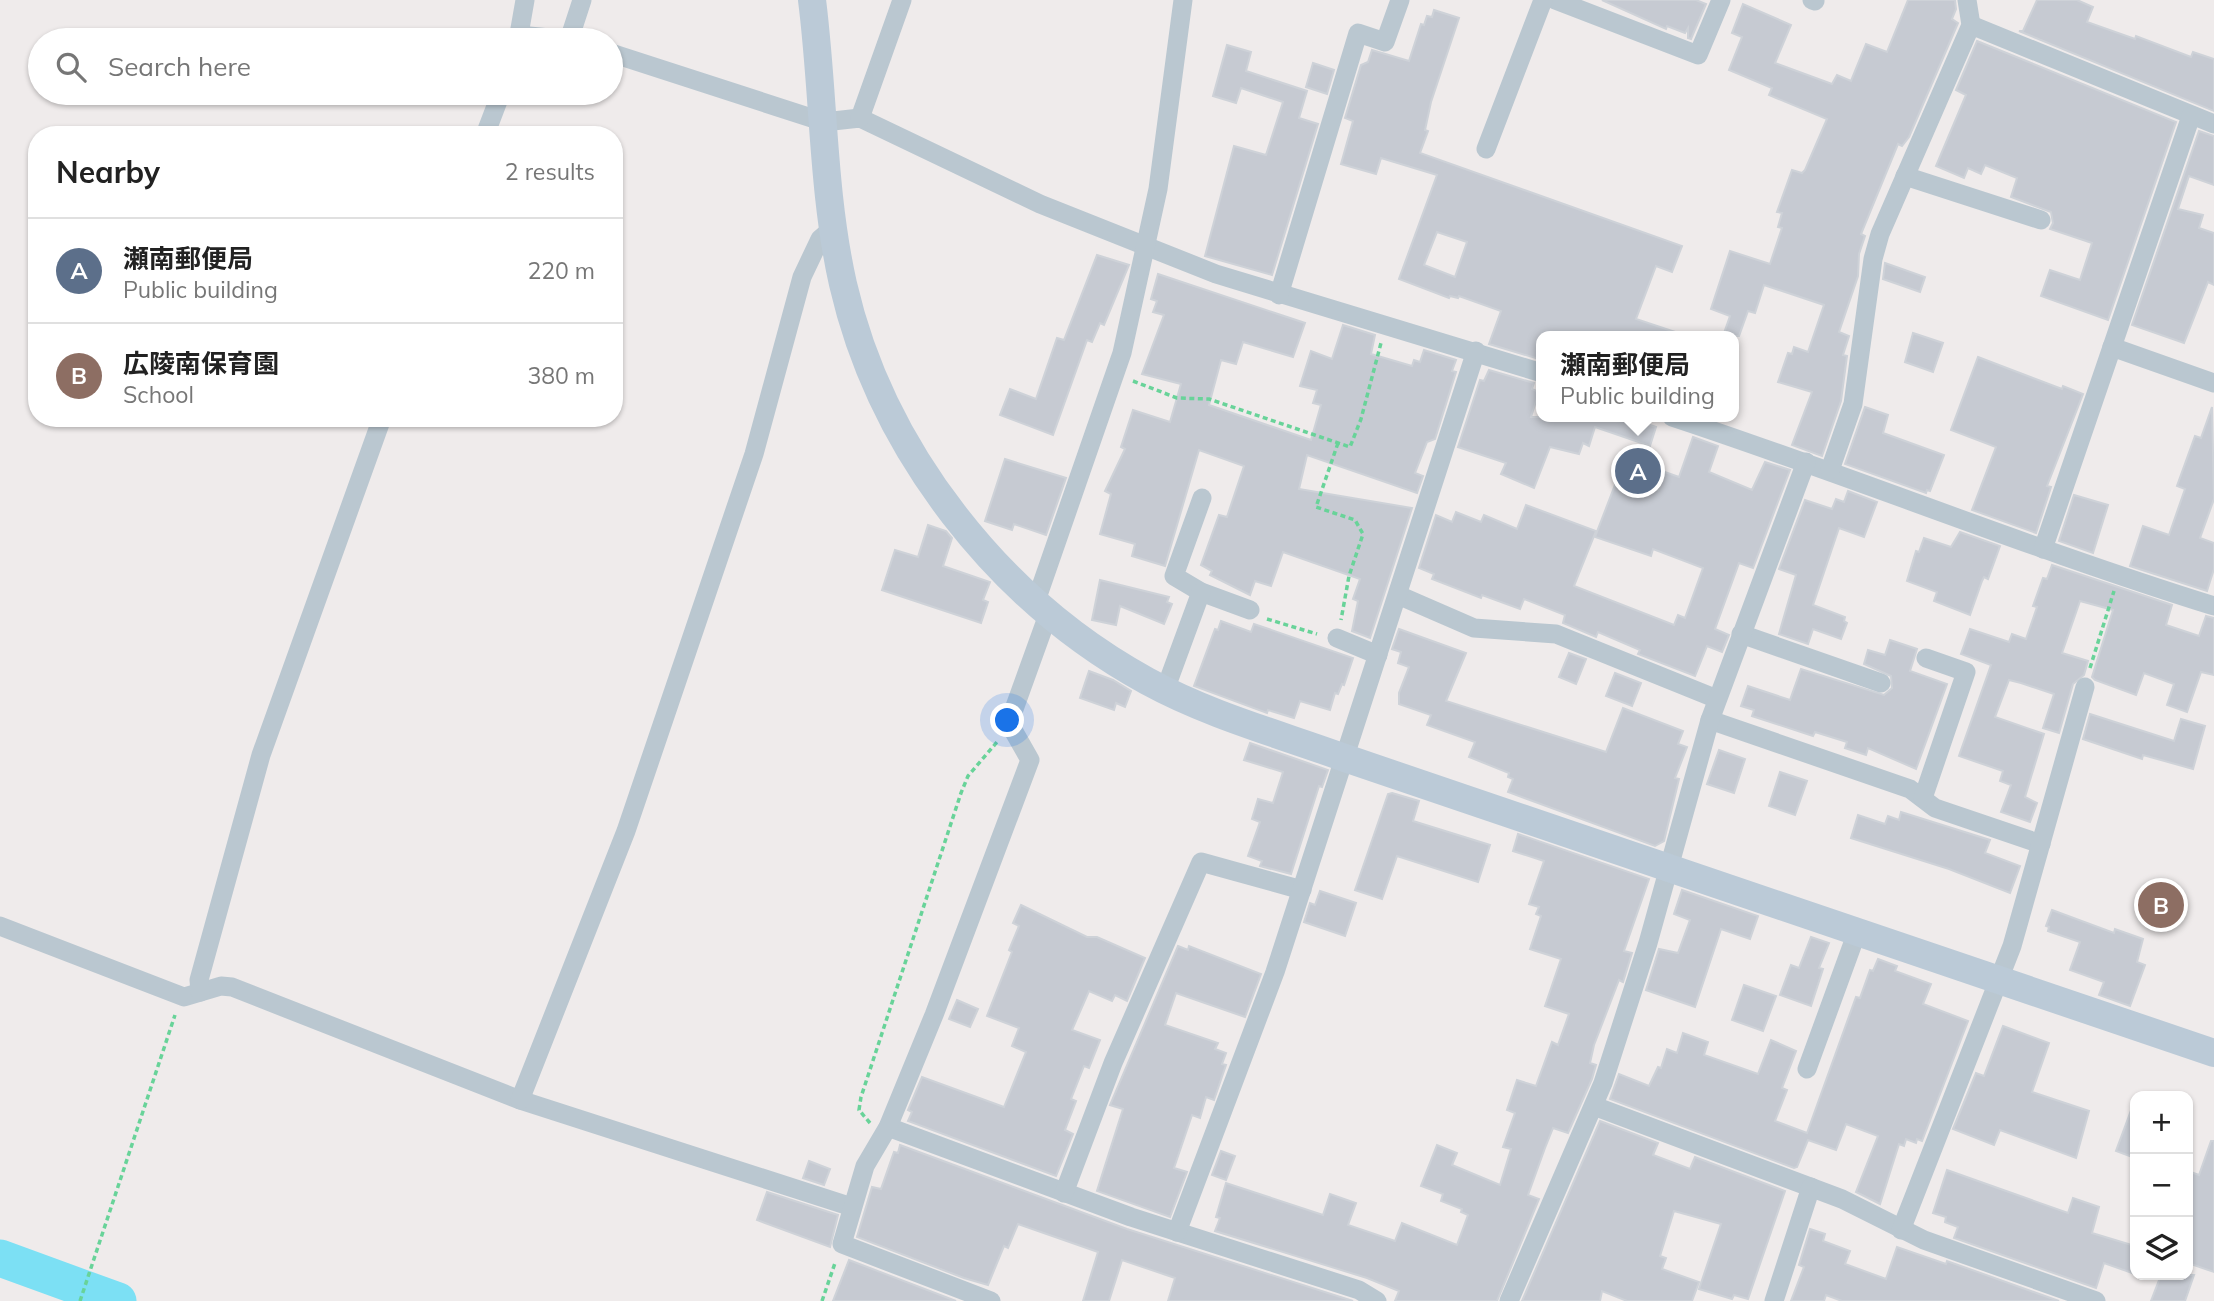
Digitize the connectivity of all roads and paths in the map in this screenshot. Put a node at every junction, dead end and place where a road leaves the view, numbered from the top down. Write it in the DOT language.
graph roads {
  1 [pos="525,0"];
  2 [pos="582,0"];
  3 [pos="812,0"];
  4 [pos="902,0"];
  5 [pos="1183,0"];
  6 [pos="1400,0"];
  7 [pos="1543,0"];
  8 [pos="1555,0"];
  9 [pos="1721,0"];
  10 [pos="1967,0"];
  11 [pos="1971,25"];
  12 [pos="520,28"];
  13 [pos="574,28"];
  14 [pos="623,57"];
  15 [pos="496,105"];
  16 [pos="2191,116"];
  17 [pos="860,118"];
  18 [pos="824,122"];
  19 [pos="2214,124"];
  20 [pos="488,126"];
  21 [pos="1486,149"];
  22 [pos="1905,176"];
  23 [pos="2041,220"];
  24 [pos="833,228"];
  25 [pos="1145,248"];
  26 [pos="1279,295"];
  27 [pos="1385,324"];
  28 [pos="2112,347"];
  29 [pos="1476,351"];
  30 [pos="1536,371"];
  31 [pos="1115,374"];
  32 [pos="2214,383"];
  33 [pos="1687,422"];
  34 [pos="379,427"];
  35 [pos="1338,443"];
  36 [pos="1806,461"];
  37 [pos="1830,470"];
  38 [pos="1202,498"];
  39 [pos="2043,549"];
  40 [pos="2119,576"];
  41 [pos="1201,592"];
  42 [pos="1398,595"];
  43 [pos="2214,604"];
  44 [pos="1043,606"];
  45 [pos="1250,610"];
  46 [pos="1741,634"];
  47 [pos="1337,638"];
  48 [pos="1378,655"];
  49 [pos="1926,658"];
  50 [pos="1881,682"];
  51 [pos="2085,687"];
  52 [pos="1166,690"];
  53 [pos="1717,699"];
  54 [pos="1710,720"];
  55 [pos="1009,723"];
  56 [pos="1345,758"];
  57 [pos="1923,798"];
  58 [pos="2041,844"];
  59 [pos="1668,867"];
  60 [pos="1302,890"];
  61 [pos="0,926"];
  62 [pos="1857,932"];
  63 [pos="2000,981"];
  64 [pos="192,995"];
  65 [pos="2214,1053"];
  66 [pos="1807,1069"];
  67 [pos="520,1100"];
  68 [pos="1594,1106"];
  69 [pos="885,1132"];
  70 [pos="1811,1187"];
  71 [pos="1065,1193"];
  72 [pos="852,1207"];
  73 [pos="1901,1230"];
  74 [pos="1177,1232"];
  75 [pos="842,1244"];
  76 [pos="80,1301"];
  77 [pos="822,1301"];
  78 [pos="991,1301"];
  79 [pos="1377,1301"];
  80 [pos="1509,1301"];
  81 [pos="1774,1301"];
  82 [pos="2096,1301"];
  1 -- 12 [label="street"];
  2 -- 13 [label="street"];
  3 -- 18 [label="street"];
  4 -- 17 [label="street"];
  5 -- 25 [label="street"];
  6 -- 26 [label="street"];
  7 -- 21 [label="street"];
  8 -- 9 [label="street"];
  10 -- 11 [label="street"];
  11 -- 16 [label="street"];
  11 -- 22 [label="street"];
  14 -- 18 [label="street"];
  15 -- 20 [label="street"];
  16 -- 19 [label="street"];
  16 -- 28 [label="street"];
  17 -- 18 [label="street"];
  17 -- 25 [label="street"];
  18 -- 24 [label="street"];
  22 -- 23 [label="street"];
  22 -- 37 [label="street"];
  24 -- 44 [label="street"];
  24 -- 67 [label="street"];
  25 -- 26 [label="street"];
  25 -- 31 [label="street"];
  26 -- 27 [label="street"];
  27 -- 29 [label="street"];
  27 -- 35 [label="path"];
  28 -- 32 [label="street"];
  28 -- 39 [label="street"];
  29 -- 30 [label="street"];
  29 -- 42 [label="street"];
  31 -- 35 [label="path"];
  31 -- 44 [label="street"];
  33 -- 36 [label="street"];
  34 -- 64 [label="street"];
  35 -- 47 [label="path"];
  36 -- 37 [label="street"];
  36 -- 46 [label="street"];
  37 -- 39 [label="street"];
  38 -- 41 [label="street"];
  39 -- 40 [label="street"];
  40 -- 43 [label="street"];
  40 -- 51 [label="path"];
  41 -- 45 [label="street"];
  41 -- 52 [label="street"];
  42 -- 48 [label="street"];
  42 -- 53 [label="street"];
  44 -- 52 [label="street"];
  44 -- 55 [label="street"];
  45 -- 47 [label="path"];
  46 -- 50 [label="street"];
  46 -- 53 [label="street"];
  47 -- 48 [label="street"];
  48 -- 56 [label="street"];
  49 -- 57 [label="street"];
  51 -- 58 [label="street"];
  52 -- 56 [label="street"];
  53 -- 54 [label="street"];
  54 -- 57 [label="street"];
  54 -- 59 [label="street"];
  55 -- 69 [label="street"];
  55 -- 69 [label="path"];
  56 -- 59 [label="street"];
  56 -- 60 [label="street"];
  57 -- 58 [label="street"];
  58 -- 63 [label="street"];
  59 -- 62 [label="street"];
  59 -- 68 [label="street"];
  60 -- 71 [label="street"];
  60 -- 74 [label="street"];
  61 -- 64 [label="street"];
  62 -- 63 [label="street"];
  62 -- 66 [label="street"];
  63 -- 65 [label="street"];
  63 -- 73 [label="street"];
  64 -- 67 [label="street"];
  64 -- 76 [label="path"];
  67 -- 72 [label="street"];
  68 -- 70 [label="street"];
  68 -- 80 [label="street"];
  69 -- 71 [label="street"];
  69 -- 72 [label="street"];
  70 -- 73 [label="street"];
  70 -- 81 [label="street"];
  71 -- 74 [label="street"];
  72 -- 75 [label="street"];
  73 -- 82 [label="street"];
  74 -- 79 [label="street"];
  75 -- 77 [label="path"];
  75 -- 78 [label="street"];
}
